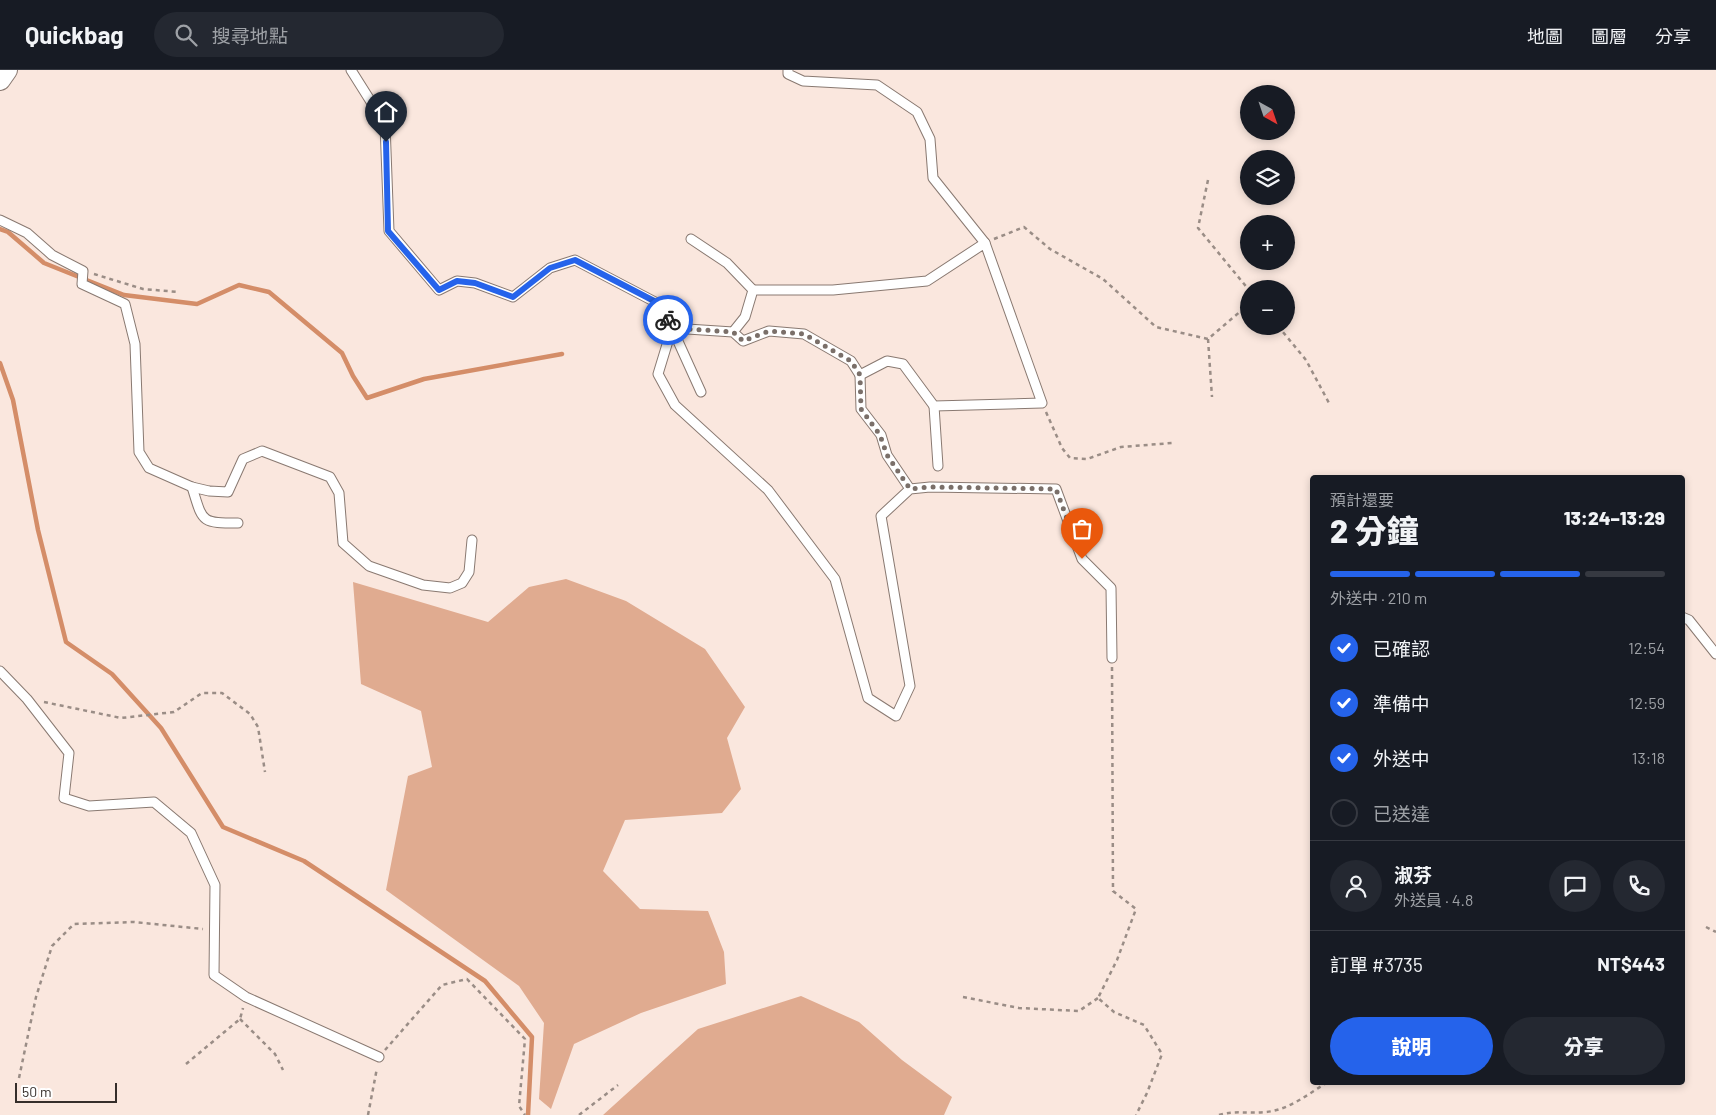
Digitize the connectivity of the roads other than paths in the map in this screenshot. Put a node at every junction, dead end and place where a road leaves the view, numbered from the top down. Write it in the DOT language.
graph roads {
  1 [pos="7,70"];
  2 [pos="351,70"];
  3 [pos="788,70"];
  4 [pos="0,80"];
  5 [pos="0,220"];
  6 [pos="691,239"];
  7 [pos="985,242"];
  8 [pos="753,290"];
  9 [pos="672,328"];
  10 [pos="733,332"];
  11 [pos="860,375"];
  12 [pos="701,392"];
  13 [pos="934,406"];
  14 [pos="938,466"];
  15 [pos="192,487"];
  16 [pos="910,489"];
  17 [pos="238,523"];
  18 [pos="472,540"];
  19 [pos="1685,618"];
  20 [pos="1716,654"];
  21 [pos="1112,658"];
  22 [pos="0,671"];
  23 [pos="379,1057"];
  1 -- 4 [label="street"];
  2 -- 9 [label="lane"];
  3 -- 7 [label="lane"];
  5 -- 15 [label="lane"];
  6 -- 8 [label="lane"];
  7 -- 8 [label="lane"];
  7 -- 13 [label="lane"];
  8 -- 10 [label="lane"];
  9 -- 10 [label="lane"];
  9 -- 12 [label="lane"];
  9 -- 16 [label="lane"];
  10 -- 11 [label="lane"];
  11 -- 13 [label="lane"];
  11 -- 16 [label="lane"];
  13 -- 14 [label="lane"];
  15 -- 17 [label="lane"];
  15 -- 18 [label="lane"];
  16 -- 21 [label="lane"];
  19 -- 20 [label="lane"];
  22 -- 23 [label="lane"];
}
